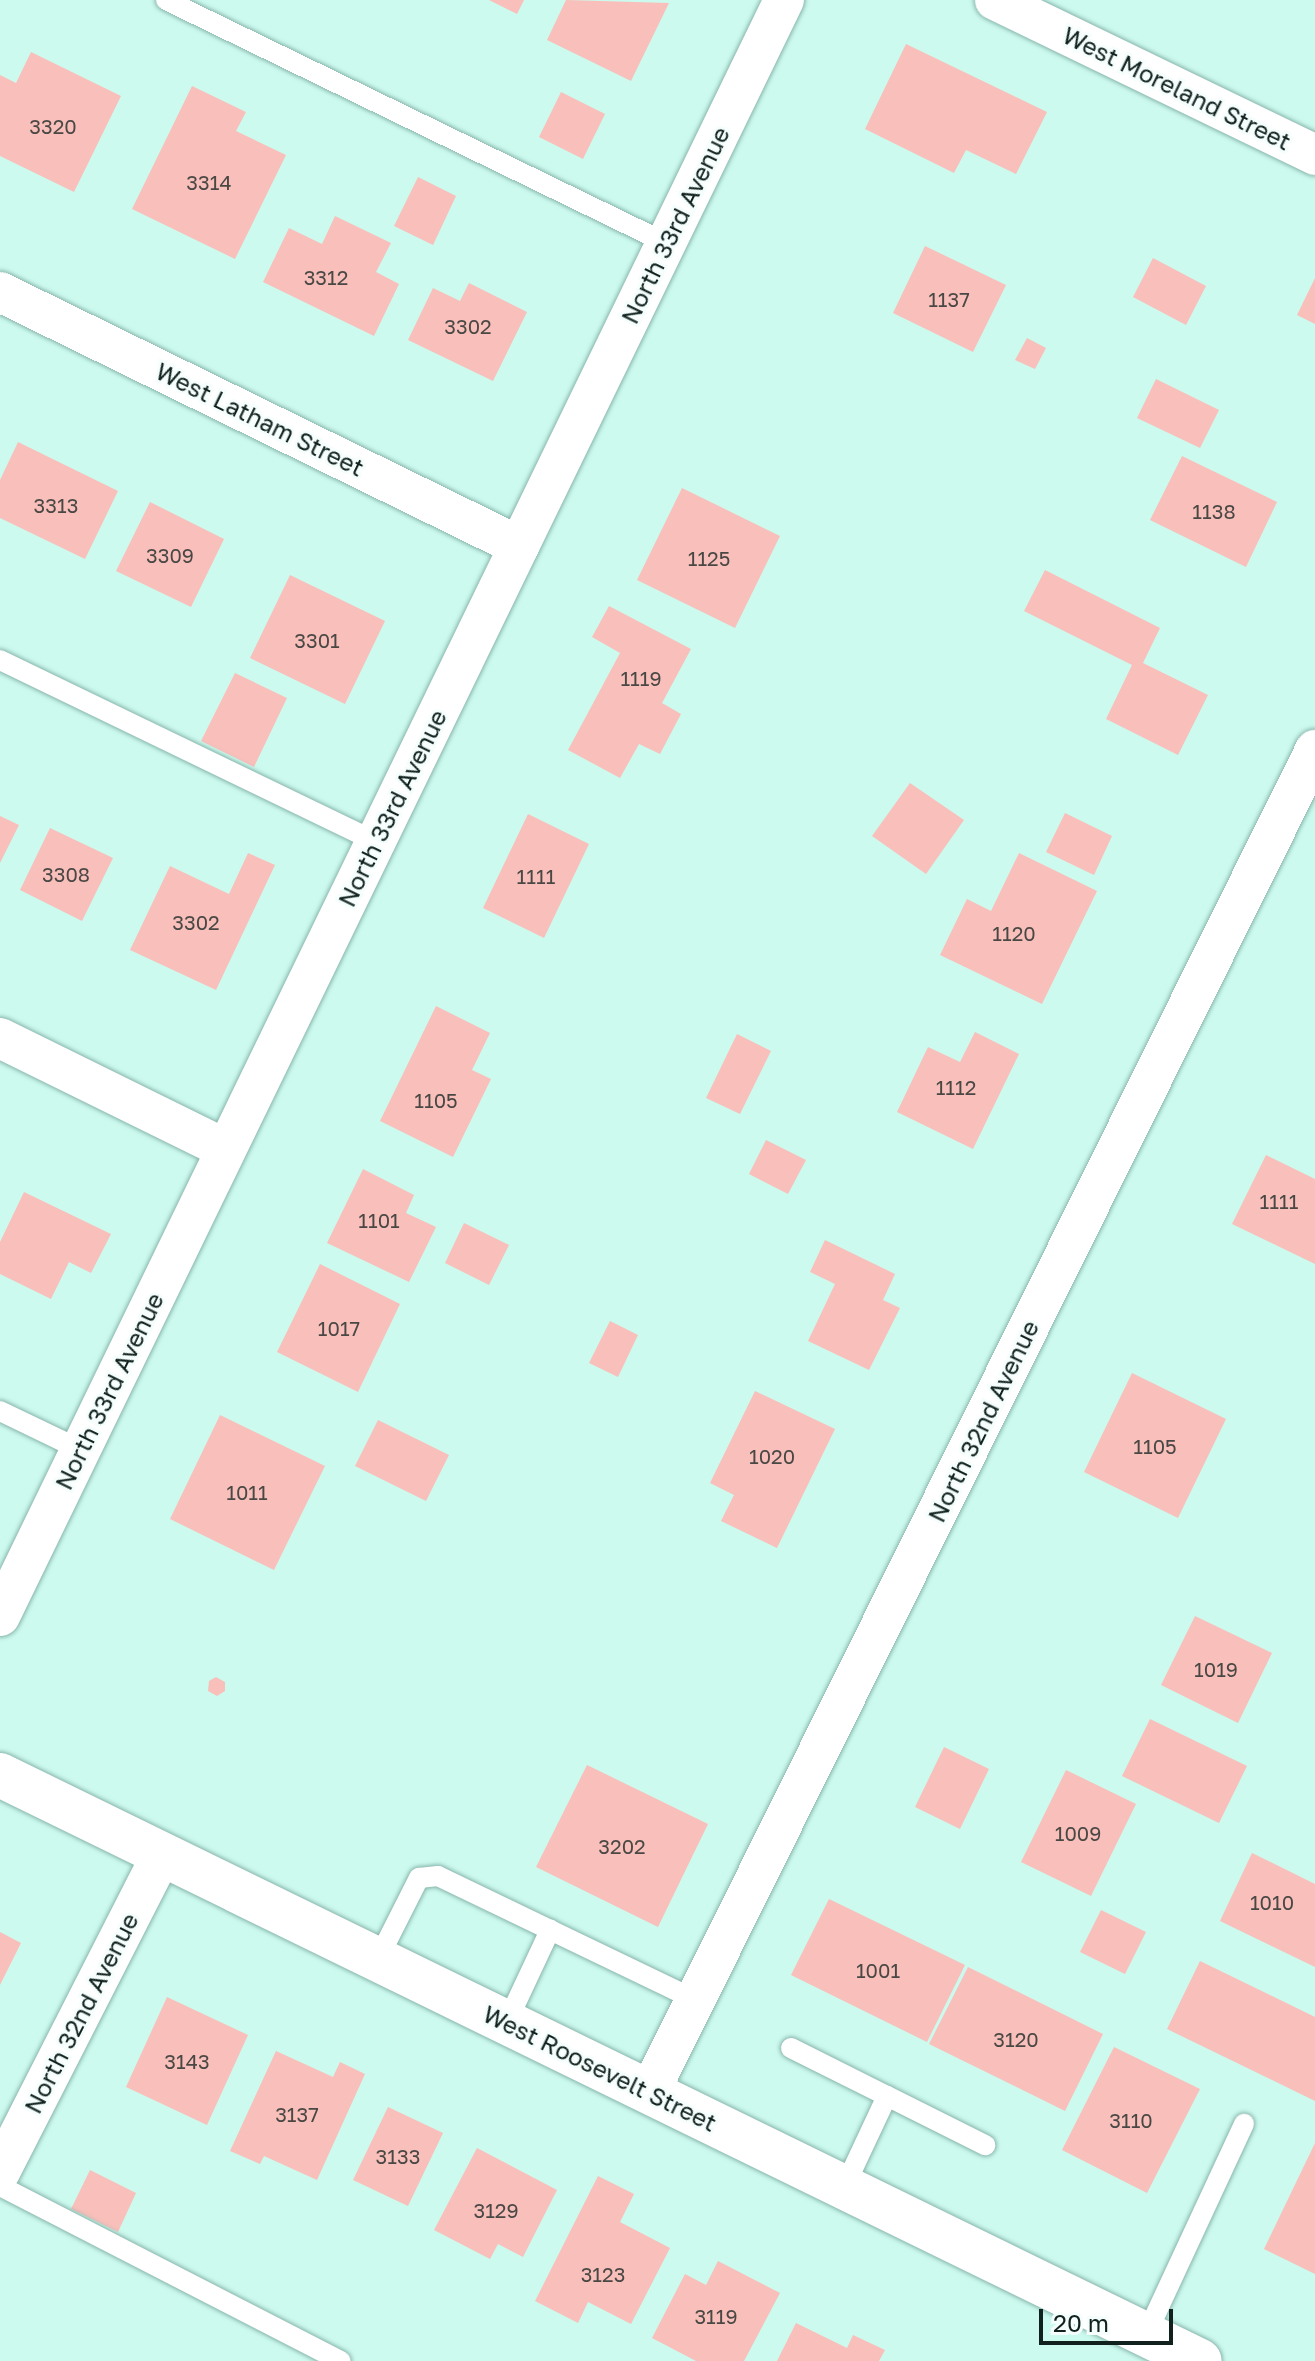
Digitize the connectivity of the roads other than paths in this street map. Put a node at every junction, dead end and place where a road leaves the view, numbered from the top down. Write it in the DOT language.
graph roads {
  1 [pos="166,0"];
  2 [pos="784,0"];
  3 [pos="995,0"];
  4 [pos="1315,155"];
  5 [pos="666,243"];
  6 [pos="0,292"];
  7 [pos="519,546"];
  8 [pos="0,660"];
  9 [pos="1315,750"];
  10 [pos="376,842"];
  11 [pos="0,1038"];
  12 [pos="226,1149"];
  13 [pos="0,1411"];
  14 [pos="81,1450"];
  15 [pos="0,1616"];
  16 [pos="0,1775"];
  17 [pos="162,1854"];
  18 [pos="550,1930"];
  19 [pos="378,1959"];
  20 [pos="696,2000"];
  21 [pos="507,2022"];
  22 [pos="791,2048"];
  23 [pos="650,2091"];
  24 [pos="887,2096"];
  25 [pos="1244,2124"];
  26 [pos="985,2145"];
  27 [pos="0,2172"];
  28 [pos="0,2186"];
  29 [pos="844,2188"];
  30 [pos="1146,2335"];
  31 [pos="341,2361"];
  32 [pos="1200,2361"];
  1 -- 5 [label="lane"];
  2 -- 5 [label="street, North 33rd Avenue"];
  3 -- 4 [label="street, West Moreland Street"];
  5 -- 7 [label="street, North 33rd Avenue"];
  6 -- 7 [label="street, West Latham Street"];
  7 -- 10 [label="street, North 33rd Avenue"];
  8 -- 10 [label="lane"];
  9 -- 20 [label="street, North 32nd Avenue"];
  10 -- 12 [label="street, North 33rd Avenue"];
  11 -- 12 [label="street"];
  12 -- 14 [label="street, North 33rd Avenue"];
  13 -- 14 [label="lane"];
  14 -- 15 [label="street, North 33rd Avenue"];
  16 -- 17 [label="street, West Roosevelt Street"];
  17 -- 19 [label="street, West Roosevelt Street"];
  17 -- 27 [label="street, North 32nd Avenue"];
  18 -- 19 [label="lane"];
  18 -- 20 [label="lane"];
  18 -- 21 [label="lane"];
  19 -- 21 [label="street, West Roosevelt Street"];
  20 -- 23 [label="street, North 32nd Avenue"];
  21 -- 23 [label="street, West Roosevelt Street"];
  22 -- 24 [label="lane"];
  23 -- 29 [label="street, West Roosevelt Street"];
  24 -- 26 [label="lane"];
  24 -- 29 [label="lane"];
  25 -- 30 [label="lane"];
  28 -- 31 [label="lane"];
  29 -- 30 [label="street, West Roosevelt Street"];
  30 -- 32 [label="street, West Roosevelt Street"];
}
